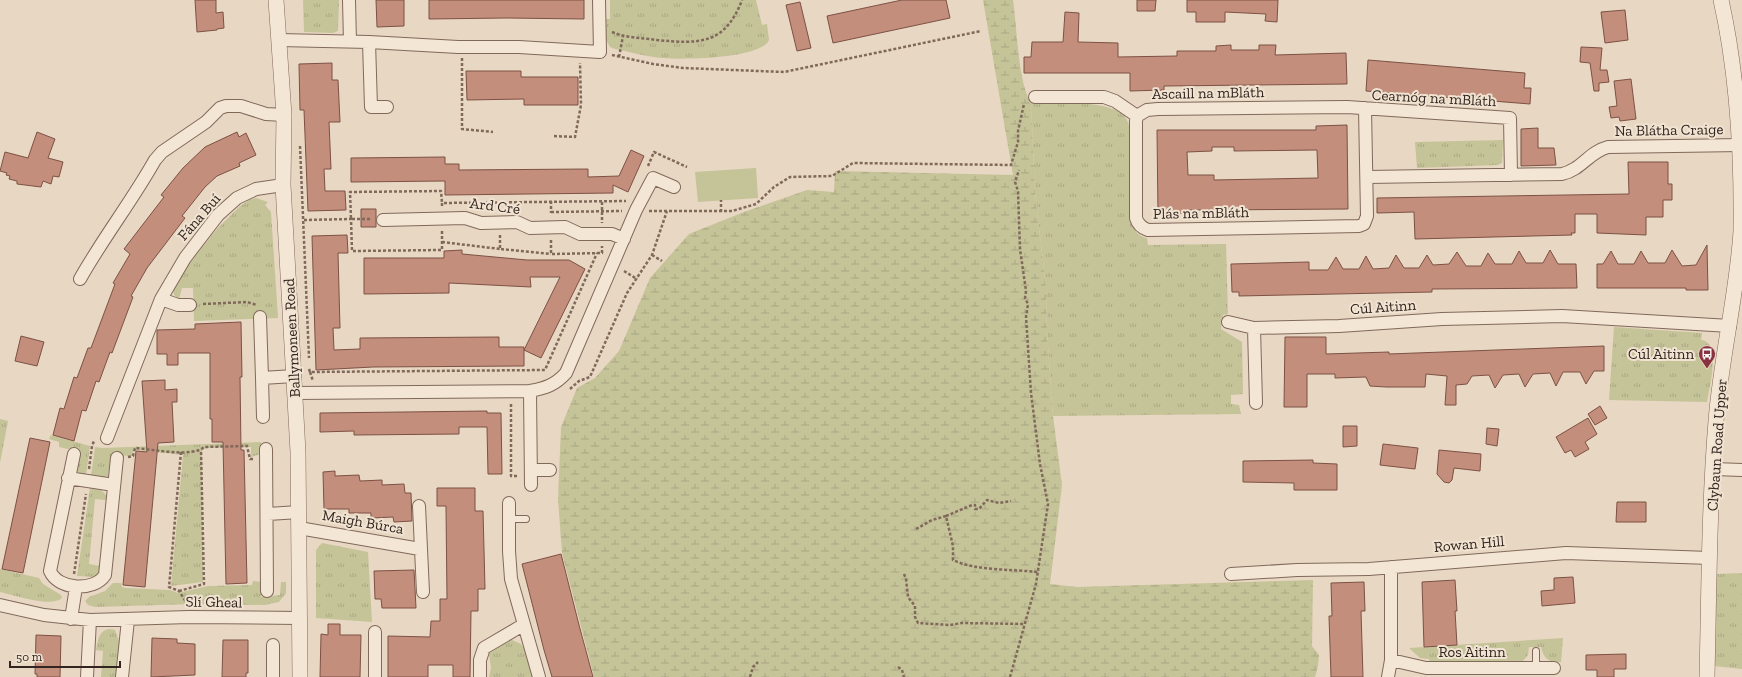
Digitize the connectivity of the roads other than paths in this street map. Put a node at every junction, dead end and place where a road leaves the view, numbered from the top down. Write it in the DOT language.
graph roads {
  1 [pos="276,0"];
  2 [pos="349,0"];
  3 [pos="599,0"];
  4 [pos="1721,0"];
  5 [pos="279,40"];
  6 [pos="350,42"];
  7 [pos="369,42"];
  8 [pos="1035,97"];
  9 [pos="1740,99"];
  10 [pos="387,107"];
  11 [pos="1365,108"];
  12 [pos="284,115"];
  13 [pos="1137,116"];
  14 [pos="1741,145"];
  15 [pos="1511,176"];
  16 [pos="1367,177"];
  17 [pos="284,185"];
  18 [pos="674,187"];
  19 [pos="382,220"];
  20 [pos="1350,226"];
  21 [pos="624,240"];
  22 [pos="80,280"];
  23 [pos="161,298"];
  24 [pos="1737,304"];
  25 [pos="190,305"];
  26 [pos="260,317"];
  27 [pos="1228,322"];
  28 [pos="1730,326"];
  29 [pos="1254,328"];
  30 [pos="294,376"];
  31 [pos="262,378"];
  32 [pos="530,391"];
  33 [pos="295,392"];
  34 [pos="1256,403"];
  35 [pos="263,417"];
  36 [pos="107,438"];
  37 [pos="74,454"];
  38 [pos="267,454"];
  39 [pos="117,458"];
  40 [pos="1714,469"];
  41 [pos="550,470"];
  42 [pos="1742,470"];
  43 [pos="68,478"];
  44 [pos="114,485"];
  45 [pos="509,503"];
  46 [pos="419,506"];
  47 [pos="299,512"];
  48 [pos="268,514"];
  49 [pos="508,519"];
  50 [pos="526,519"];
  51 [pos="299,528"];
  52 [pos="420,549"];
  53 [pos="1710,558"];
  54 [pos="1391,567"];
  55 [pos="1231,574"];
  56 [pos="74,587"];
  57 [pos="267,591"];
  58 [pos="423,592"];
  59 [pos="0,605"];
  60 [pos="300,618"];
  61 [pos="71,619"];
  62 [pos="90,620"];
  63 [pos="128,620"];
  64 [pos="523,625"];
  65 [pos="375,632"];
  66 [pos="273,645"];
  67 [pos="1536,651"];
  68 [pos="1391,660"];
  69 [pos="1536,668"];
  70 [pos="1554,668"];
  71 [pos="87,677"];
  72 [pos="122,677"];
  73 [pos="273,677"];
  74 [pos="300,677"];
  75 [pos="375,677"];
  76 [pos="480,677"];
  77 [pos="539,677"];
  78 [pos="1388,677"];
  79 [pos="1707,677"];
  1 -- 5 [label="street, Ballymoneen Road"];
  2 -- 6 [label="street"];
  3 -- 7 [label="street"];
  4 -- 9 [label="street, Clybaun Road Upper"];
  5 -- 6 [label="street"];
  5 -- 12 [label="street, Ballymoneen Road"];
  6 -- 7 [label="street"];
  7 -- 10 [label="street"];
  8 -- 13 [label="street, Ascaill na mBláth"];
  9 -- 14 [label="street, Clybaun Road Upper"];
  11 -- 13 [label="street, Ascaill na mBláth"];
  11 -- 15 [label="street, Cearnóg na mBláth"];
  11 -- 16 [label="street, Cearnóg na mBláth"];
  12 -- 17 [label="street, Ballymoneen Road"];
  12 -- 22 [label="street"];
  13 -- 20 [label="street, Plás na mBláth"];
  14 -- 15 [label="street, Na Blátha Craige"];
  14 -- 24 [label="street, Clybaun Road Upper"];
  15 -- 16 [label="street"];
  16 -- 20 [label="street, Cearnóg na mBláth"];
  17 -- 23 [label="street, Fána Buí"];
  17 -- 30 [label="street, Ballymoneen Road"];
  18 -- 21 [label="street"];
  19 -- 21 [label="street, Ard Cré"];
  21 -- 32 [label="street"];
  23 -- 25 [label="street"];
  23 -- 36 [label="street, Fána Buí"];
  24 -- 28 [label="street, Clybaun Road Upper"];
  26 -- 31 [label="street"];
  27 -- 29 [label="street, Cúl Aitinn"];
  28 -- 29 [label="street, Cúl Aitinn"];
  28 -- 40 [label="street, Clybaun Road Upper"];
  29 -- 34 [label="street"];
  30 -- 31 [label="street"];
  30 -- 33 [label="street, Ballymoneen Road"];
  31 -- 35 [label="street"];
  32 -- 33 [label="street"];
  32 -- 41 [label="street"];
  33 -- 47 [label="street, Ballymoneen Road"];
  37 -- 43 [label="street"];
  38 -- 48 [label="street"];
  39 -- 44 [label="street"];
  40 -- 42 [label="street"];
  40 -- 53 [label="street, Clybaun Road Upper"];
  43 -- 44 [label="street"];
  43 -- 56 [label="street"];
  44 -- 56 [label="street"];
  45 -- 49 [label="street"];
  46 -- 52 [label="street, Maigh Búrca"];
  47 -- 48 [label="street"];
  47 -- 51 [label="street, Ballymoneen Road"];
  48 -- 57 [label="street"];
  49 -- 50 [label="lane"];
  49 -- 64 [label="street"];
  51 -- 52 [label="street, Maigh Búrca"];
  51 -- 60 [label="street, Ballymoneen Road"];
  52 -- 58 [label="street, Maigh Búrca"];
  53 -- 54 [label="street, Rowan Hill"];
  53 -- 79 [label="street, Clybaun Road Upper"];
  54 -- 55 [label="street, Rowan Hill"];
  54 -- 68 [label="street"];
  56 -- 61 [label="street"];
  59 -- 61 [label="street, Slí Gheal"];
  60 -- 63 [label="street, Slí Gheal"];
  60 -- 74 [label="street, Ballymoneen Road"];
  61 -- 62 [label="street, Slí Gheal"];
  62 -- 63 [label="street, Slí Gheal"];
  62 -- 71 [label="street"];
  63 -- 72 [label="street"];
  64 -- 76 [label="street"];
  64 -- 77 [label="street"];
  65 -- 75 [label="street"];
  66 -- 73 [label="street"];
  67 -- 69 [label="lane"];
  68 -- 69 [label="street, Ros Aitinn"];
  68 -- 78 [label="street"];
  69 -- 70 [label="street, Ros Aitinn"];
}
